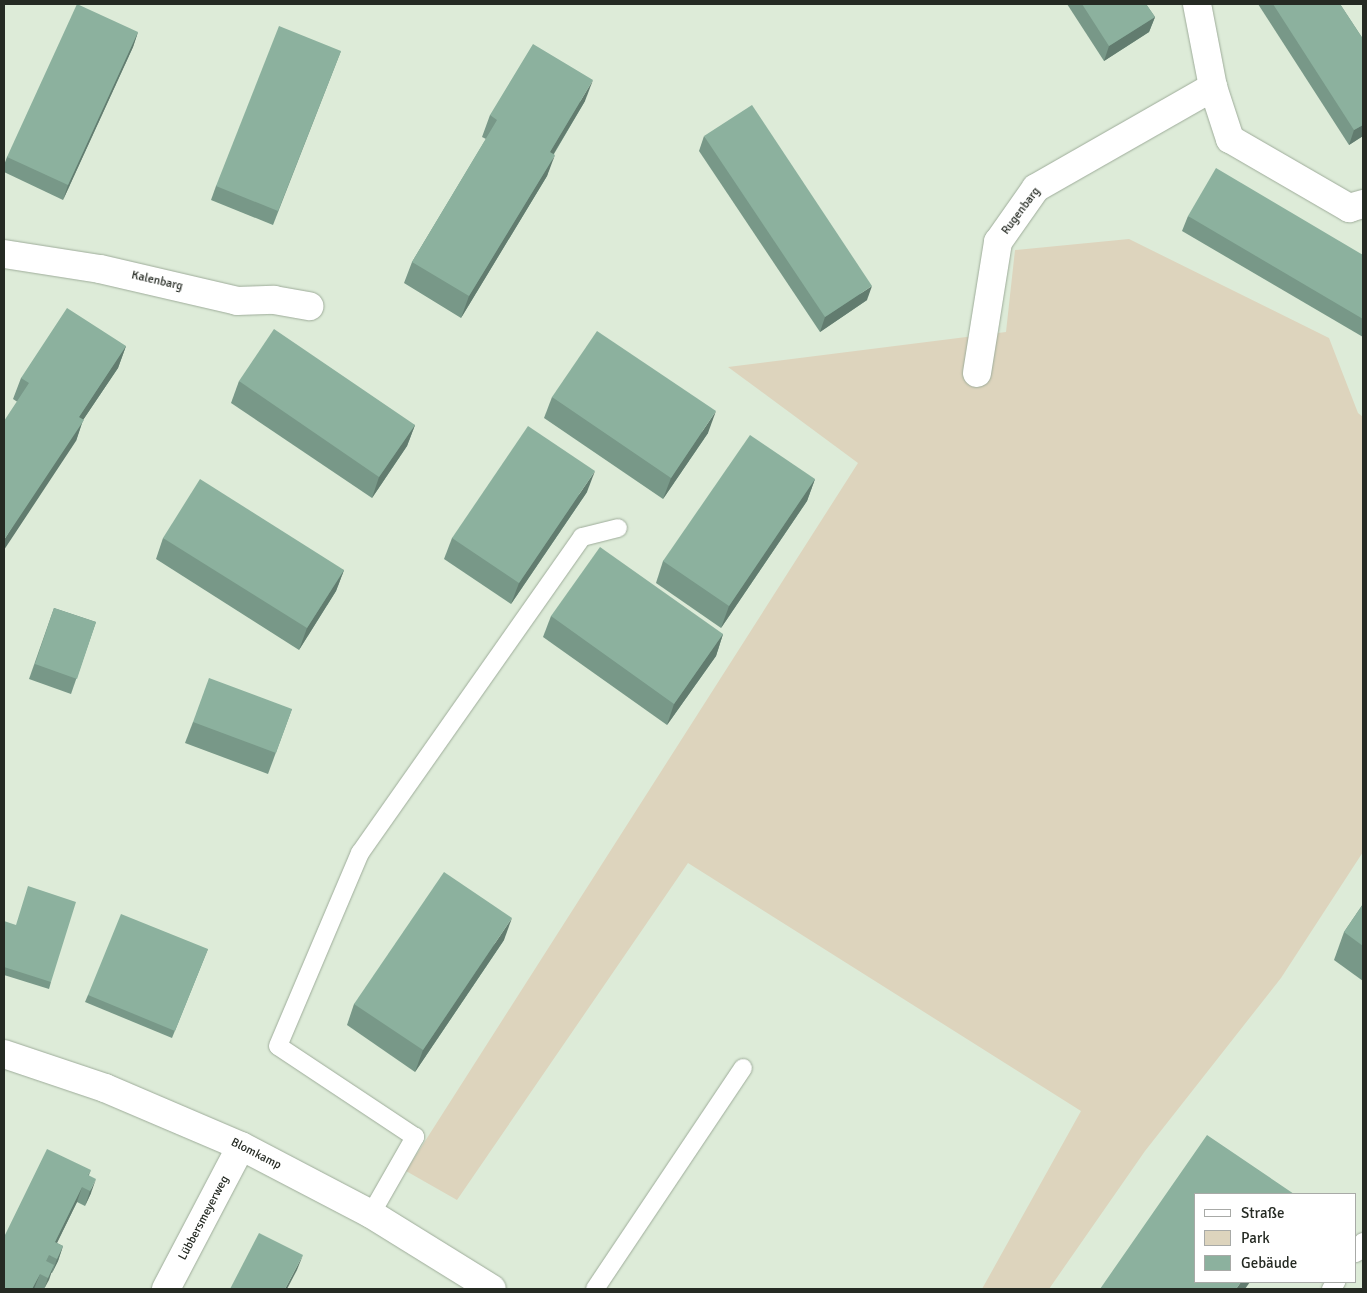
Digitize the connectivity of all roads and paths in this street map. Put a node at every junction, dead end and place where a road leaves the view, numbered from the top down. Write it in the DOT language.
graph roads {
  1 [pos="1197,4"];
  2 [pos="1213,87"];
  3 [pos="1363,204"];
  4 [pos="4,254"];
  5 [pos="309,306"];
  6 [pos="976,373"];
  7 [pos="618,528"];
  8 [pos="4,1054"];
  9 [pos="743,1068"];
  10 [pos="241,1146"];
  11 [pos="372,1214"];
  12 [pos="166,1289"];
  13 [pos="492,1289"];
  14 [pos="595,1289"];
  1 -- 2 [label="street"];
  2 -- 3 [label="street"];
  2 -- 6 [label="street, Rugenbarg"];
  4 -- 5 [label="street, Kalenbarg"];
  7 -- 11 [label="lane"];
  8 -- 10 [label="street, Blomkamp"];
  9 -- 14 [label="lane"];
  10 -- 11 [label="street, Blomkamp"];
  10 -- 12 [label="street, Lübbersmeyerweg"];
  11 -- 13 [label="street, Blomkamp"];
}
